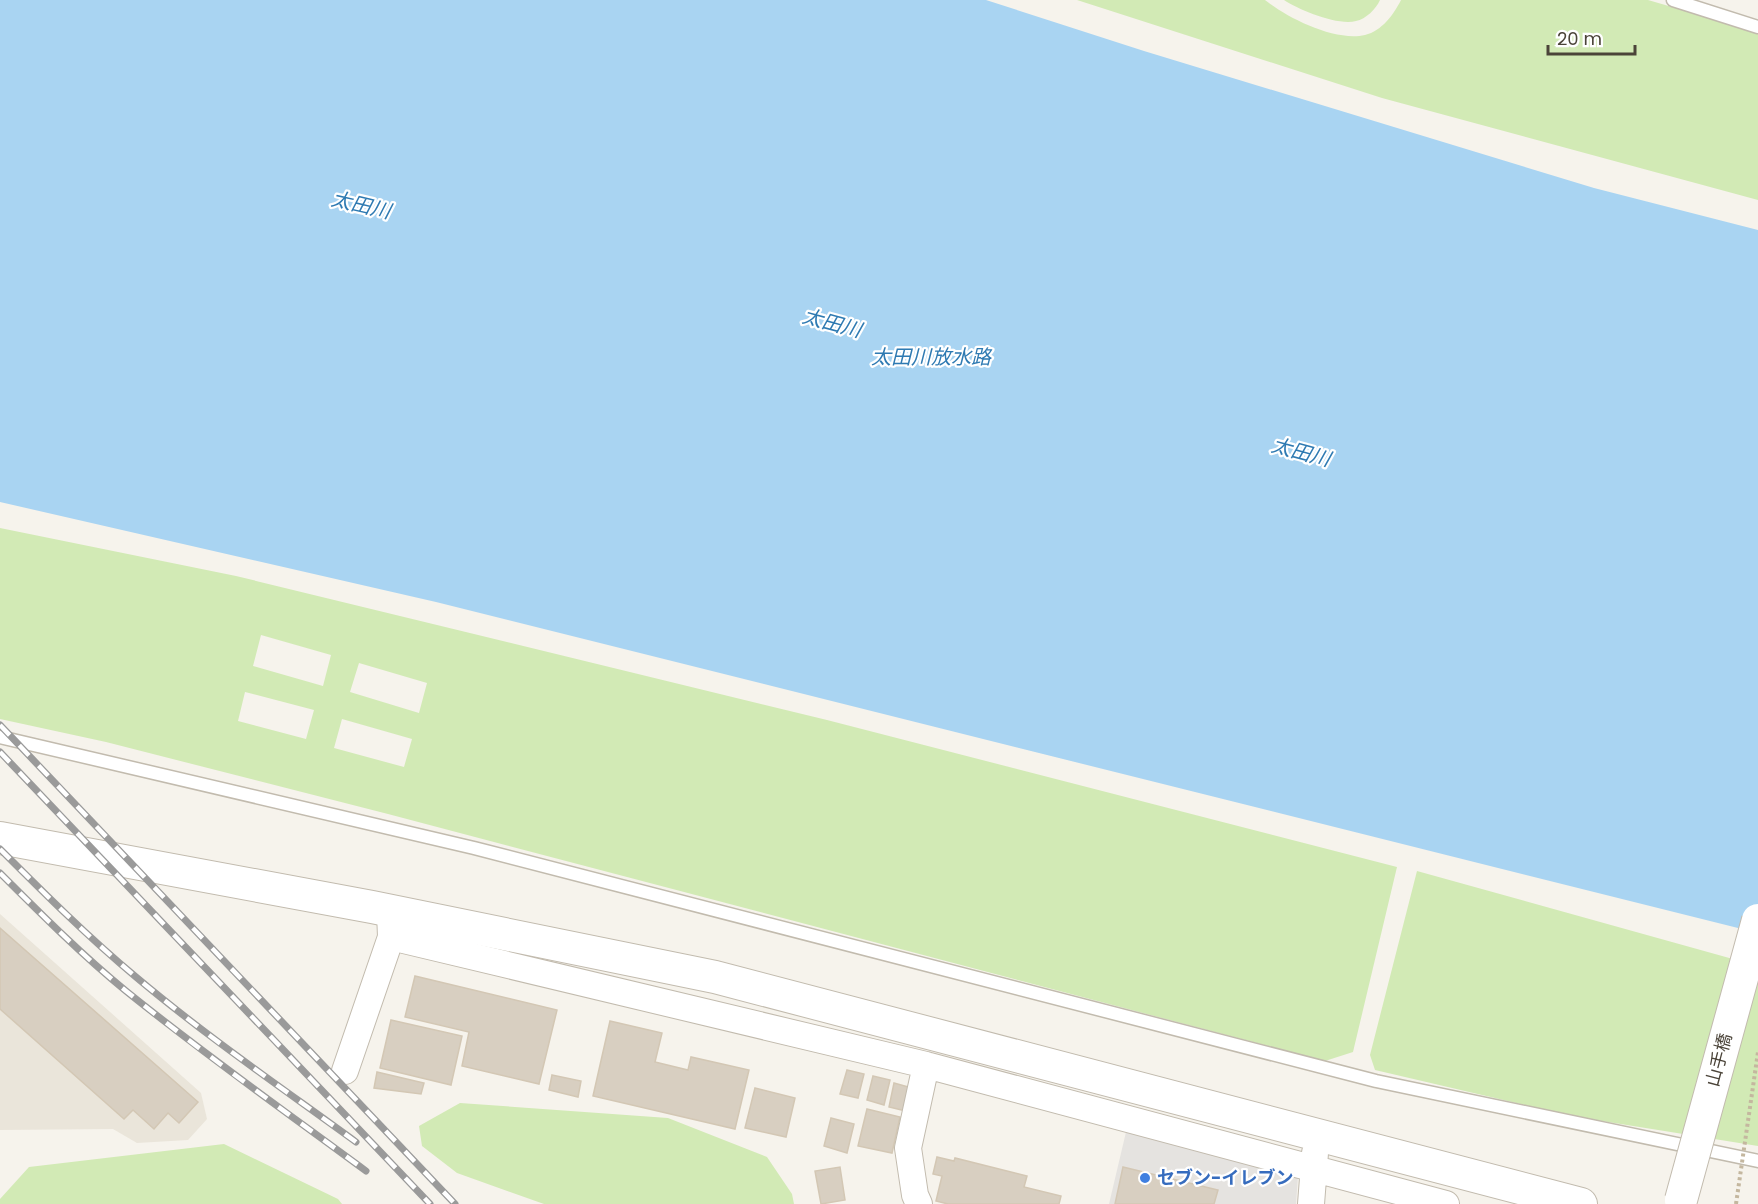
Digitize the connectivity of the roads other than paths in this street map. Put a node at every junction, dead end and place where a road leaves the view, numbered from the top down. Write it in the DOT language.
graph roads {
  1 [pos="1673,0"];
  2 [pos="1758,27"];
  3 [pos="0,737"];
  4 [pos="0,838"];
  5 [pos="1758,920"];
  6 [pos="391,924"];
  7 [pos="926,1065"];
  8 [pos="345,1071"];
  9 [pos="1316,1133"];
  10 [pos="1758,1161"];
  11 [pos="1315,1168"];
  12 [pos="1681,1202"];
  13 [pos="919,1204"];
  14 [pos="1311,1204"];
  15 [pos="1446,1204"];
  16 [pos="1581,1204"];
  1 -- 2 [label="lane"];
  3 -- 10 [label="lane"];
  4 -- 6 [label="street"];
  5 -- 12 [label="street, 山手橋, bridge"];
  6 -- 7 [label="street"];
  6 -- 8 [label="street"];
  6 -- 9 [label="street"];
  7 -- 11 [label="street"];
  7 -- 13 [label="street"];
  9 -- 11 [label="street"];
  9 -- 16 [label="street"];
  11 -- 14 [label="street"];
  11 -- 15 [label="street"];
}
